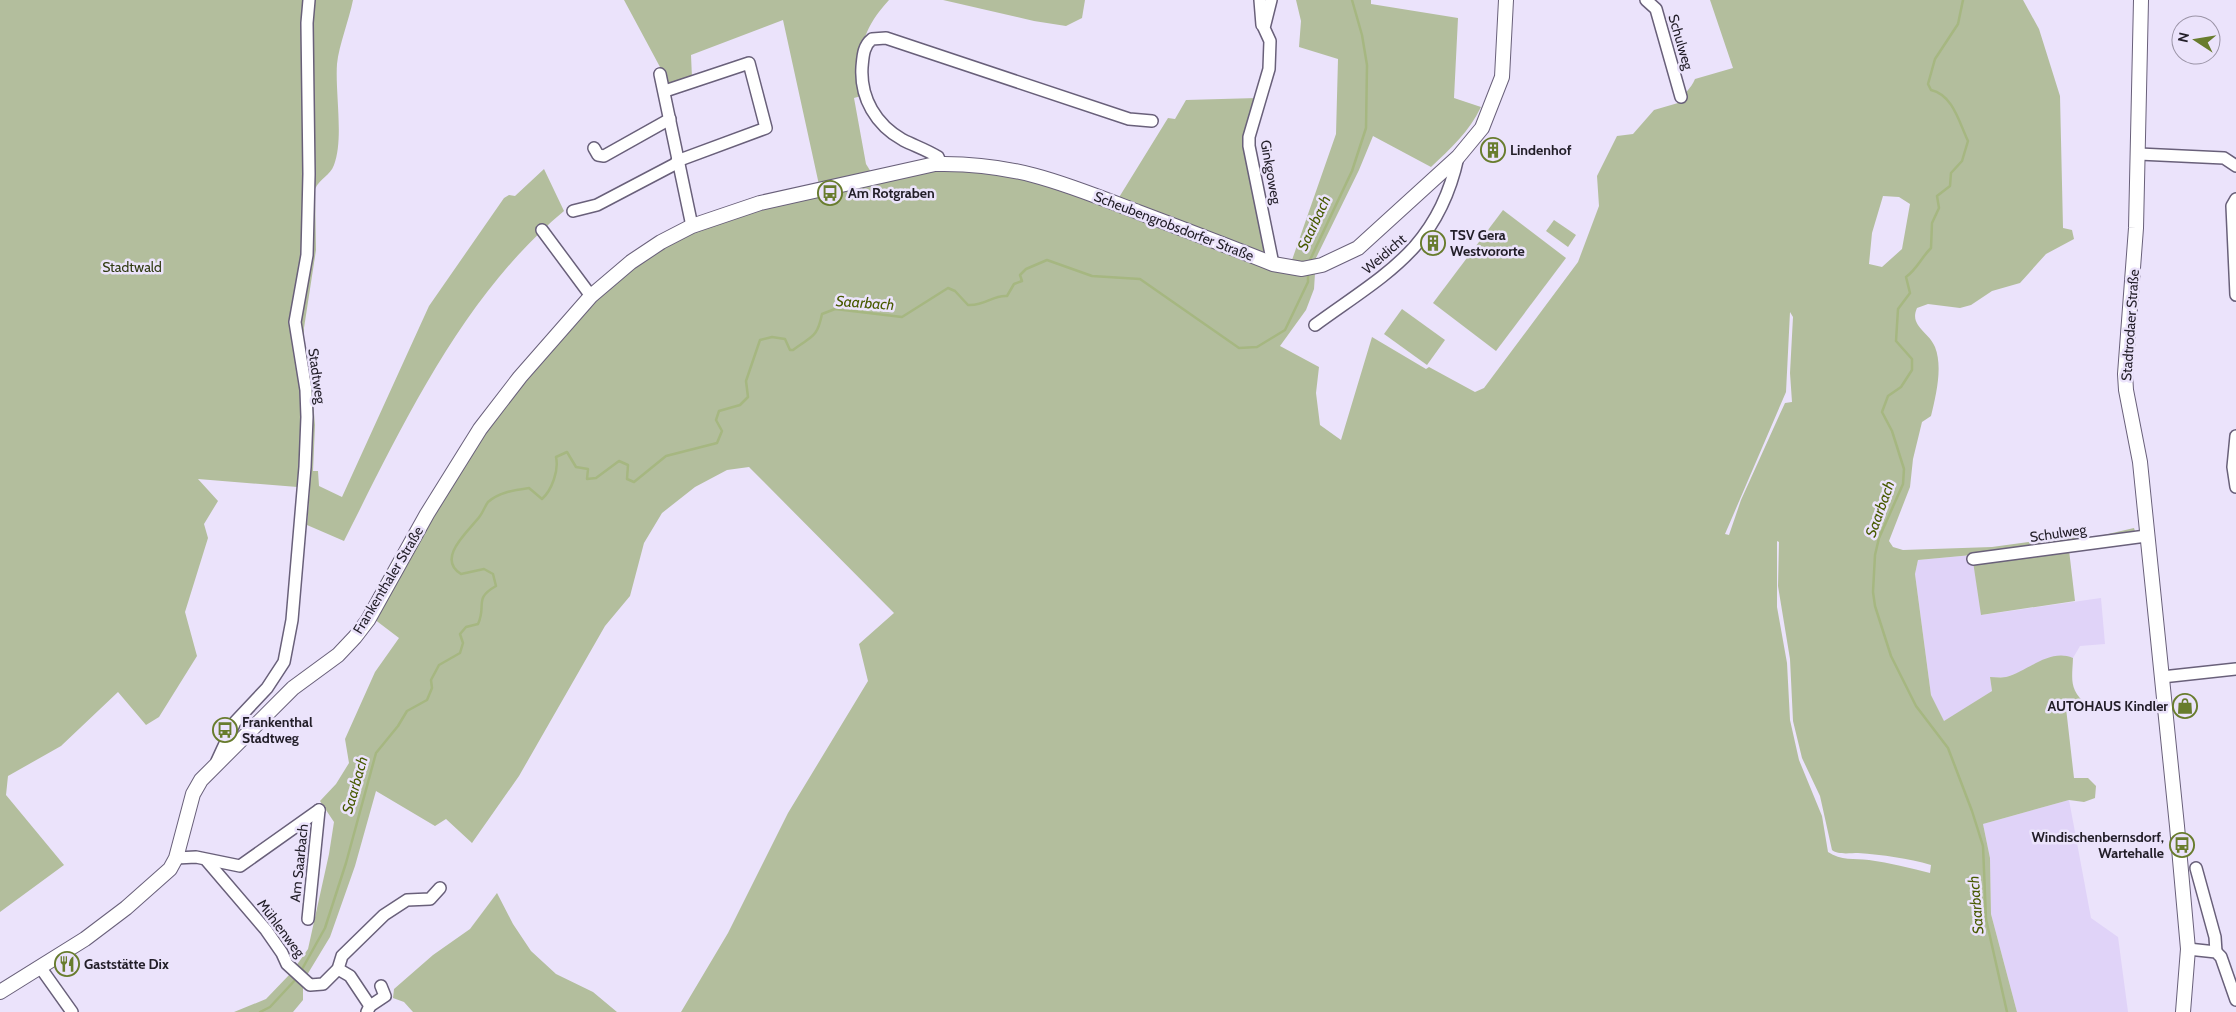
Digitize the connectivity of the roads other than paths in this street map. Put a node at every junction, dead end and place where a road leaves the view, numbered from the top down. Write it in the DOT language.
graph roads {
  1 [pos="309,0"];
  2 [pos="1260,0"];
  3 [pos="1271,0"];
  4 [pos="1506,0"];
  5 [pos="1646,0"];
  6 [pos="2141,0"];
  7 [pos="1264,28"];
  8 [pos="660,74"];
  9 [pos="665,91"];
  10 [pos="1681,97"];
  11 [pos="670,119"];
  12 [pos="1152,121"];
  13 [pos="594,148"];
  14 [pos="2139,154"];
  15 [pos="1458,157"];
  16 [pos="677,162"];
  17 [pos="941,164"];
  18 [pos="2236,166"];
  19 [pos="2236,199"];
  20 [pos="573,212"];
  21 [pos="692,226"];
  22 [pos="542,230"];
  23 [pos="1273,264"];
  24 [pos="2236,295"];
  25 [pos="591,296"];
  26 [pos="1315,325"];
  27 [pos="2236,436"];
  28 [pos="2236,487"];
  29 [pos="2146,536"];
  30 [pos="1973,559"];
  31 [pos="2236,669"];
  32 [pos="2162,677"];
  33 [pos="216,763"];
  34 [pos="176,858"];
  35 [pos="207,861"];
  36 [pos="2196,868"];
  37 [pos="440,888"];
  38 [pos="308,919"];
  39 [pos="2188,949"];
  40 [pos="2216,952"];
  41 [pos="40,967"];
  42 [pos="338,968"];
  43 [pos="381,986"];
  44 [pos="0,992"];
  45 [pos="2236,1000"];
  46 [pos="369,1009"];
  47 [pos="72,1012"];
  48 [pos="2184,1012"];
  1 -- 33 [label="street, Stadtweg"];
  2 -- 7 [label="street, Ginkgoweg"];
  3 -- 7 [label="street, Ginkgoweg"];
  4 -- 15 [label="main road, Scheubengrobsdorfer Straße"];
  5 -- 10 [label="street, Schulweg"];
  6 -- 14 [label="main road, Stadtrodaer Straße"];
  7 -- 23 [label="street, Ginkgoweg"];
  8 -- 9 [label="street"];
  9 -- 11 [label="street"];
  9 -- 16 [label="street"];
  11 -- 13 [label="street"];
  11 -- 16 [label="street"];
  12 -- 17 [label="street"];
  14 -- 18 [label="street"];
  14 -- 29 [label="main road, Stadtrodaer Straße"];
  15 -- 23 [label="main road, Scheubengrobsdorfer Straße"];
  15 -- 26 [label="street, Weidicht"];
  16 -- 20 [label="street"];
  16 -- 21 [label="street"];
  17 -- 21 [label="main road, Scheubengrobsdorfer Straße"];
  17 -- 23 [label="main road, Scheubengrobsdorfer Straße"];
  19 -- 24 [label="street"];
  21 -- 25 [label="main road, Scheubengrobsdorfer Straße"];
  22 -- 25 [label="street"];
  25 -- 33 [label="main road, Frankenthaler Straße"];
  27 -- 28 [label="street"];
  29 -- 30 [label="street, Schulweg"];
  29 -- 32 [label="main road, Stadtrodaer Straße"];
  31 -- 32 [label="street"];
  32 -- 39 [label="main road, Stadtrodaer Straße"];
  33 -- 34 [label="main road, Frankenthaler Straße"];
  34 -- 35 [label="street"];
  34 -- 41 [label="main road, Frankenthaler Straße"];
  35 -- 38 [label="street, Am Saarbach"];
  35 -- 42 [label="street, Mühlenweg"];
  36 -- 40 [label="street"];
  37 -- 42 [label="street, Mühlenweg"];
  39 -- 40 [label="street"];
  39 -- 48 [label="main road, Stadtrodaer Straße"];
  40 -- 45 [label="street"];
  41 -- 44 [label="main road, Frankenthaler Straße"];
  41 -- 47 [label="street"];
  42 -- 46 [label="street"];
  43 -- 46 [label="street"];
}
